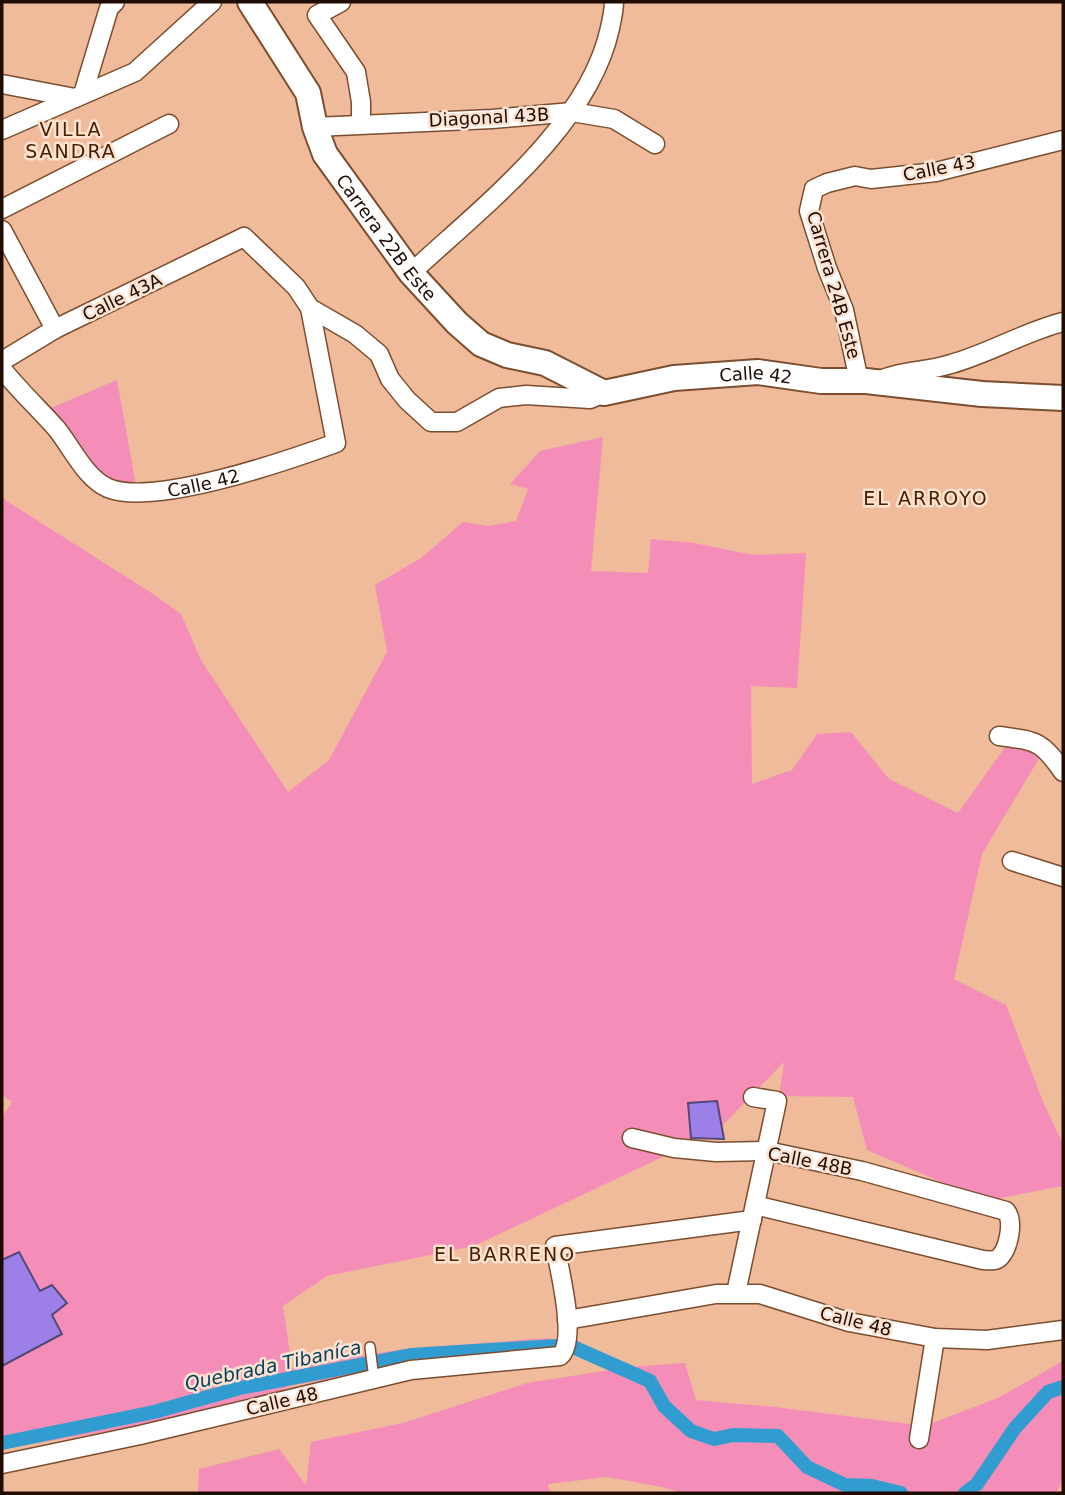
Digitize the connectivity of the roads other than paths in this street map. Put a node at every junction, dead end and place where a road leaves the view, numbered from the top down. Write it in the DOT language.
graph roads {
  1 [pos="115,2"];
  2 [pos="212,2"];
  3 [pos="250,2"];
  4 [pos="341,2"];
  5 [pos="614,2"];
  6 [pos="2,85"];
  7 [pos="79,96"];
  8 [pos="572,112"];
  9 [pos="169,124"];
  10 [pos="361,124"];
  11 [pos="315,127"];
  12 [pos="2,130"];
  13 [pos="1063,140"];
  14 [pos="655,144"];
  15 [pos="814,189"];
  16 [pos="2,209"];
  17 [pos="2,230"];
  18 [pos="411,273"];
  19 [pos="310,308"];
  20 [pos="1063,322"];
  21 [pos="55,330"];
  22 [pos="2,360"];
  23 [pos="2,369"];
  24 [pos="868,381"];
  25 [pos="604,393"];
  26 [pos="1063,398"];
  27 [pos="999,736"];
  28 [pos="1063,772"];
  29 [pos="1012,861"];
  30 [pos="1063,877"];
  31 [pos="753,1097"];
  32 [pos="632,1138"];
  33 [pos="767,1151"];
  34 [pos="754,1213"];
  35 [pos="736,1293"];
  36 [pos="567,1320"];
  37 [pos="1063,1330"];
  38 [pos="934,1338"];
  39 [pos="370,1347"];
  40 [pos="374,1379"];
  41 [pos="919,1439"];
  42 [pos="2,1464"];
  1 -- 7 [label="street"];
  2 -- 7 [label="street"];
  3 -- 11 [label="street, Carrera 22B Este"];
  4 -- 10 [label="street"];
  5 -- 8 [label="street"];
  6 -- 7 [label="street"];
  7 -- 12 [label="street"];
  8 -- 10 [label="street, Diagonal 43B"];
  8 -- 14 [label="street, Diagonal 43B"];
  8 -- 18 [label="street"];
  9 -- 16 [label="street"];
  10 -- 11 [label="street, Diagonal 43B"];
  11 -- 18 [label="street, Carrera 22B Este"];
  13 -- 15 [label="street, Calle 43"];
  15 -- 24 [label="street, Carrera 24B Este"];
  17 -- 21 [label="street"];
  18 -- 25 [label="street, Carrera 22B Este"];
  19 -- 21 [label="street, Calle 43A"];
  19 -- 23 [label="street, Calle 42"];
  19 -- 25 [label="street, Calle 42"];
  20 -- 24 [label="street"];
  21 -- 22 [label="street, Calle 43A"];
  24 -- 25 [label="street, Calle 42"];
  24 -- 26 [label="street, Calle 42"];
  27 -- 28 [label="street"];
  29 -- 30 [label="street"];
  31 -- 33 [label="street"];
  32 -- 33 [label="street, Calle 48B"];
  33 -- 34 [label="street"];
  33 -- 34 [label="street, Calle 48B"];
  34 -- 35 [label="street"];
  34 -- 36 [label="street"];
  35 -- 36 [label="street, Calle 48"];
  35 -- 38 [label="street, Calle 48"];
  36 -- 40 [label="street, Calle 48"];
  37 -- 38 [label="street, Calle 48"];
  38 -- 41 [label="street"];
  39 -- 40 [label="lane"];
  40 -- 42 [label="street, Calle 48"];
}
